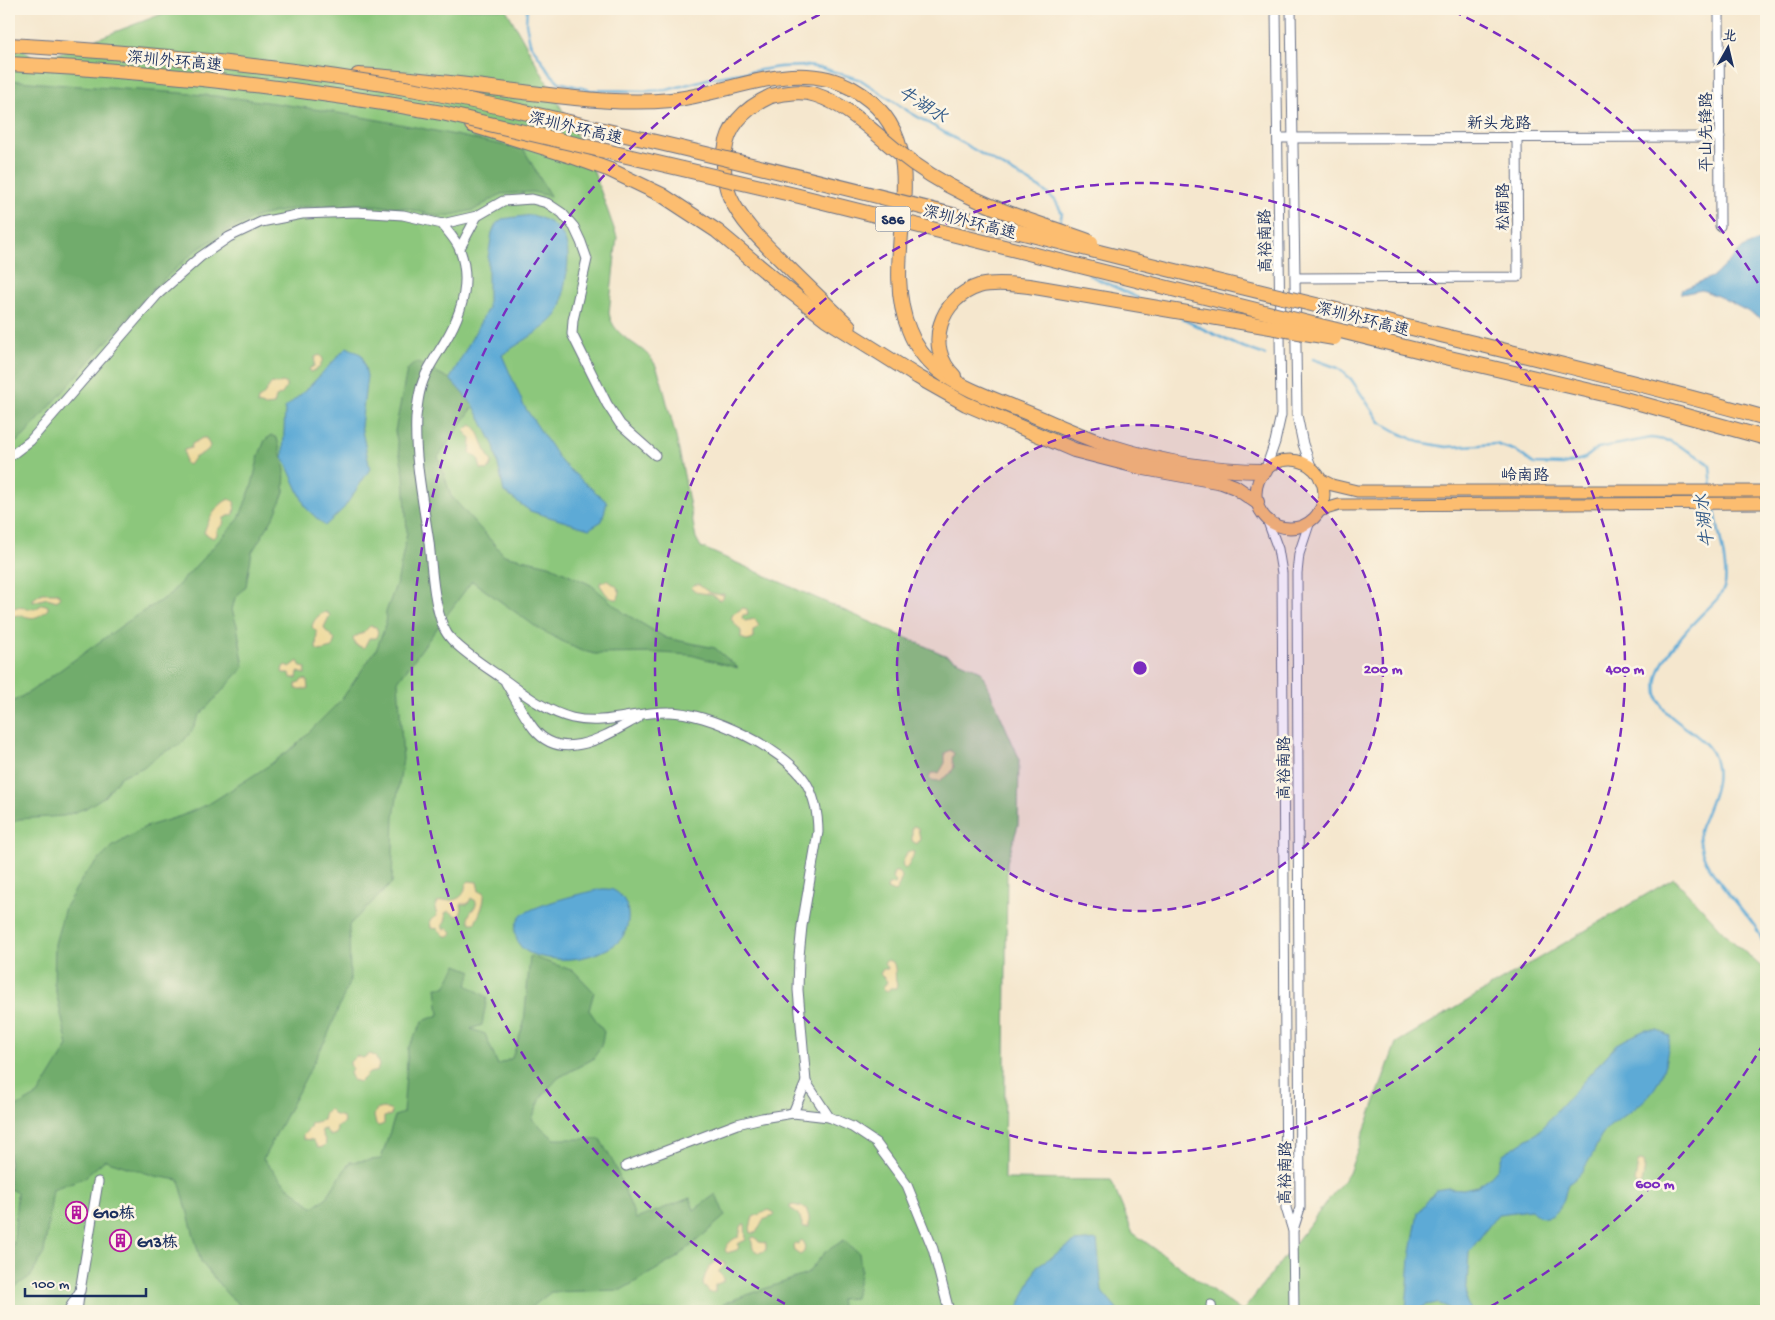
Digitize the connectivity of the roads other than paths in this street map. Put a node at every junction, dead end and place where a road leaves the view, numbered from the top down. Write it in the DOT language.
graph roads {
  1 [pos="1276,9"];
  2 [pos="1291,9"];
  3 [pos="1719,9"];
  4 [pos="9,45"];
  5 [pos="9,64"];
  6 [pos="308,72"];
  7 [pos="442,113"];
  8 [pos="1720,136"];
  9 [pos="1517,137"];
  10 [pos="1278,138"];
  11 [pos="1293,138"];
  12 [pos="477,216"];
  13 [pos="442,224"];
  14 [pos="1720,226"];
  15 [pos="460,248"];
  16 [pos="1184,274"];
  17 [pos="1296,278"];
  18 [pos="869,345"];
  19 [pos="1441,356"];
  20 [pos="961,384"];
  21 [pos="1766,418"];
  22 [pos="1766,438"];
  23 [pos="655,455"];
  24 [pos="9,457"];
  25 [pos="1312,469"];
  26 [pos="1265,471"];
  27 [pos="1320,479"];
  28 [pos="1766,491"];
  29 [pos="1257,502"];
  30 [pos="1766,503"];
  31 [pos="1319,512"];
  32 [pos="1267,519"];
  33 [pos="1310,521"];
  34 [pos="504,679"];
  35 [pos="649,712"];
  36 [pos="806,1082"];
  37 [pos="794,1113"];
  38 [pos="829,1117"];
  39 [pos="626,1166"];
  40 [pos="98,1182"];
  41 [pos="1293,1231"];
  42 [pos="80,1291"];
  43 [pos="68,1311"];
  44 [pos="77,1311"];
  45 [pos="949,1311"];
  46 [pos="1294,1311"];
  1 -- 10 [label="street, 高裕南路"];
  2 -- 11 [label="street, 高裕南路"];
  3 -- 8 [label="street, 平山先锋路"];
  4 -- 6 [label="highway, 深圳外环高速 / S86, bridge"];
  5 -- 7 [label="highway, 深圳外环高速 / S86, bridge"];
  6 -- 16 [label="highway, 深圳外环高速 / S86, bridge"];
  6 -- 20 [label="highway, bridge"];
  7 -- 18 [label="highway, bridge"];
  7 -- 19 [label="highway, 深圳外环高速 / S86, bridge"];
  8 -- 9 [label="street, 新头龙路"];
  8 -- 14 [label="street, 平山先锋路"];
  9 -- 11 [label="street, 新头龙路"];
  9 -- 17 [label="street, 松荫路"];
  10 -- 11 [label="street, 新头龙路"];
  10 -- 26 [label="street, 高裕南路"];
  11 -- 17 [label="street, 高裕南路"];
  12 -- 13 [label="street"];
  12 -- 15 [label="street"];
  12 -- 23 [label="street"];
  13 -- 15 [label="street"];
  13 -- 24 [label="street"];
  15 -- 34 [label="street"];
  16 -- 18 [label="highway, bridge"];
  16 -- 21 [label="highway, 深圳外环高速 / S86, bridge"];
  17 -- 25 [label="street, 高裕南路"];
  18 -- 29 [label="highway"];
  19 -- 20 [label="highway, bridge"];
  19 -- 22 [label="highway, 深圳外环高速 / S86, bridge"];
  20 -- 26 [label="highway"];
  25 -- 26 [label="main road"];
  25 -- 27 [label="main road"];
  26 -- 29 [label="main road"];
  27 -- 28 [label="main road, 岭南路"];
  27 -- 31 [label="main road"];
  29 -- 32 [label="main road"];
  30 -- 31 [label="main road, 岭南路"];
  31 -- 33 [label="main road"];
  32 -- 33 [label="main road"];
  32 -- 41 [label="street, 高裕南路"];
  33 -- 41 [label="street, 高裕南路"];
  34 -- 35 [label="street"];
  34 -- 35 [label="street"];
  35 -- 36 [label="street"];
  36 -- 37 [label="street"];
  36 -- 38 [label="street"];
  37 -- 38 [label="street"];
  37 -- 39 [label="street"];
  38 -- 45 [label="street"];
  40 -- 42 [label="street"];
  41 -- 46 [label="street"];
  42 -- 43 [label="street"];
  42 -- 44 [label="street"];
}
